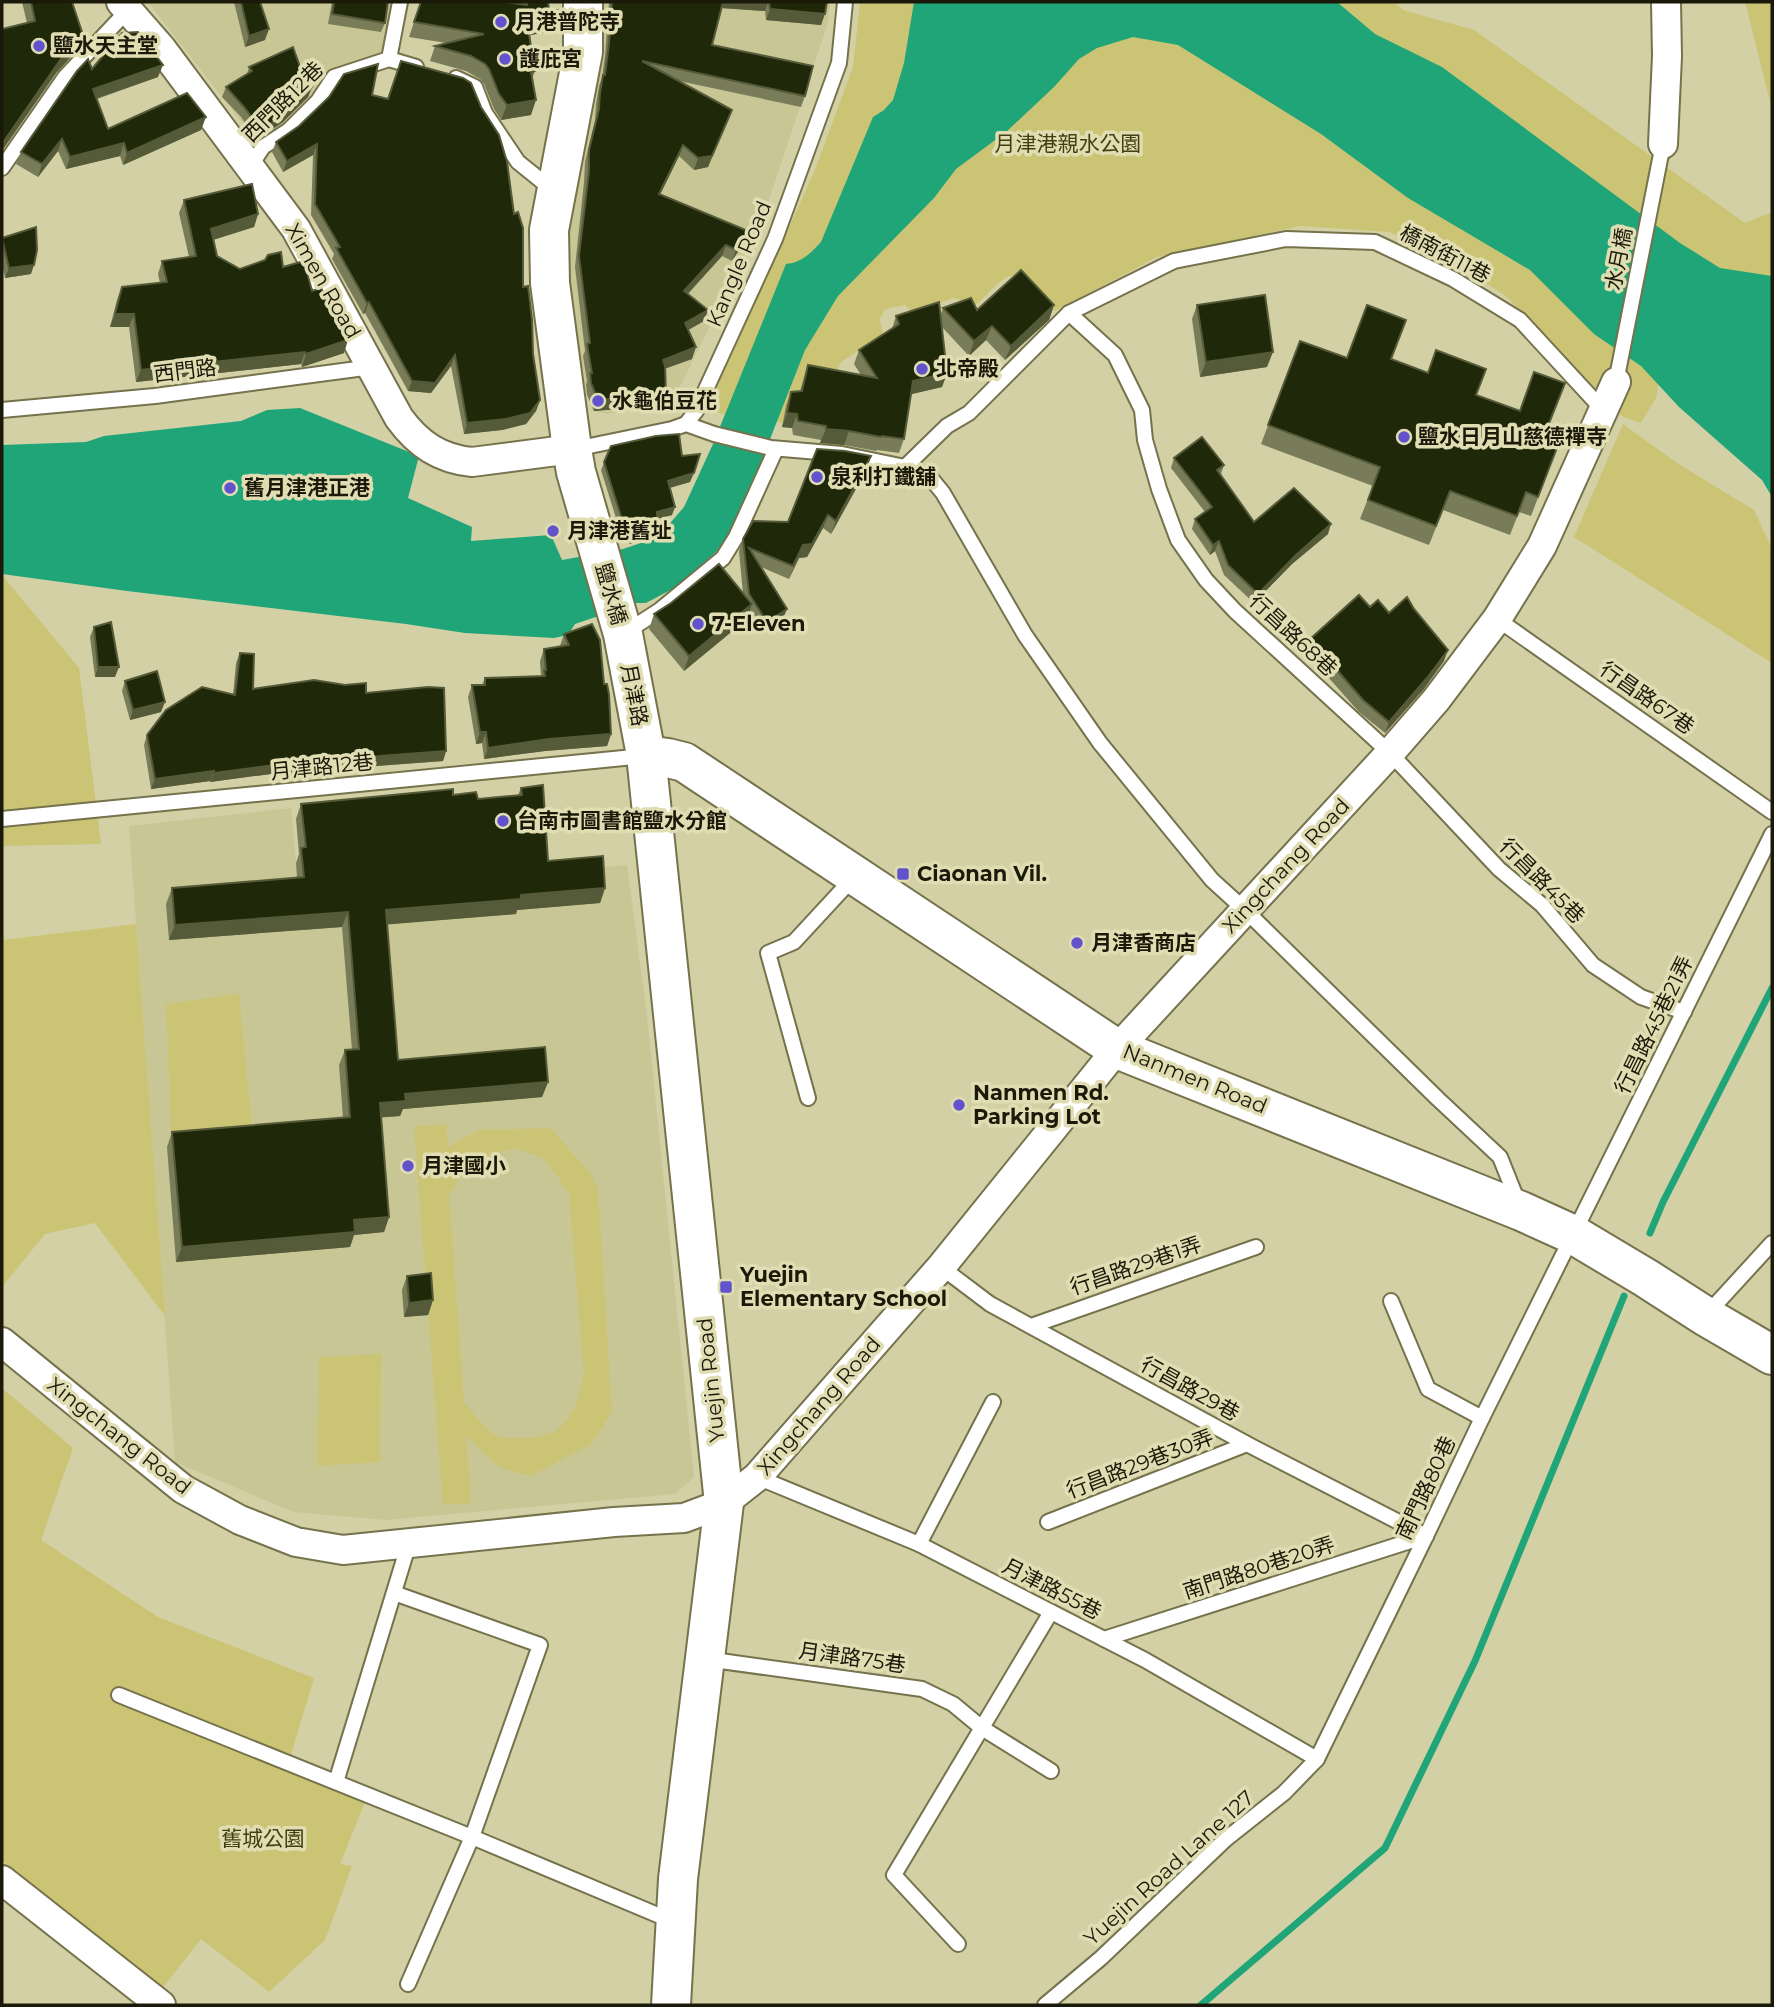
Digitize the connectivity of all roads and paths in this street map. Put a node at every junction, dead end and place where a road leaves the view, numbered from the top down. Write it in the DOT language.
graph roads {
  1 [pos="400,2"];
  2 [pos="583,2"];
  3 [pos="845,2"];
  4 [pos="1666,2"];
  5 [pos="125,6"];
  6 [pos="389,59"];
  7 [pos="1663,144"];
  8 [pos="250,167"];
  9 [pos="2,168"];
  10 [pos="555,191"];
  11 [pos="1069,313"];
  12 [pos="372,367"];
  13 [pos="1616,382"];
  14 [pos="2,410"];
  15 [pos="1603,410"];
  16 [pos="686,424"];
  17 [pos="774,449"];
  18 [pos="574,461"];
  19 [pos="905,467"];
  20 [pos="1497,619"];
  21 [pos="623,634"];
  22 [pos="1390,753"];
  23 [pos="646,755"];
  24 [pos="1772,811"];
  25 [pos="2,819"];
  26 [pos="1772,834"];
  27 [pos="855,876"];
  28 [pos="1245,910"];
  29 [pos="1684,1012"];
  30 [pos="1117,1049"];
  31 [pos="808,1098"];
  32 [pos="1521,1211"];
  33 [pos="1574,1235"];
  34 [pos="1772,1243"];
  35 [pos="1256,1247"];
  36 [pos="941,1267"];
  37 [pos="1391,1301"];
  38 [pos="1705,1316"];
  39 [pos="1031,1326"];
  40 [pos="2,1342"];
  41 [pos="1772,1355"];
  42 [pos="993,1402"];
  43 [pos="1482,1418"];
  44 [pos="1247,1444"];
  45 [pos="757,1477"];
  46 [pos="724,1503"];
  47 [pos="1048,1522"];
  48 [pos="1426,1536"];
  49 [pos="409,1543"];
  50 [pos="919,1544"];
  51 [pos="394,1593"];
  52 [pos="1051,1612"];
  53 [pos="1104,1639"];
  54 [pos="705,1658"];
  55 [pos="119,1695"];
  56 [pos="982,1728"];
  57 [pos="1317,1759"];
  58 [pos="1051,1771"];
  59 [pos="336,1782"];
  60 [pos="472,1838"];
  61 [pos="2,1880"];
  62 [pos="675,1923"];
  63 [pos="958,1944"];
  64 [pos="408,1984"];
  65 [pos="161,2005"];
  66 [pos="671,2005"];
  67 [pos="1045,2005"];
  1 -- 6 [label="lane"];
  2 -- 10 [label="street, 鹽水橋"];
  3 -- 16 [label="lane, Kangle Road"];
  4 -- 7 [label="street"];
  5 -- 8 [label="street, Ximen Road"];
  5 -- 9 [label="lane"];
  6 -- 8 [label="lane, 西門路12巷"];
  6 -- 10 [label="lane"];
  7 -- 13 [label="lane, 水月橋"];
  8 -- 12 [label="street, Ximen Road"];
  10 -- 18 [label="street, 鹽水橋"];
  11 -- 15 [label="lane, 橋南街11巷"];
  11 -- 19 [label="lane, 橋南街11巷"];
  11 -- 22 [label="lane, 行昌路68巷"];
  12 -- 14 [label="lane, 西門路"];
  12 -- 18 [label="street, Ximen Road"];
  13 -- 15 [label="street, Xingchang Road"];
  15 -- 20 [label="street, Xingchang Road"];
  16 -- 17 [label="lane"];
  16 -- 18 [label="lane"];
  17 -- 19 [label="lane"];
  17 -- 21 [label="lane"];
  18 -- 21 [label="street, 鹽水橋"];
  19 -- 28 [label="lane"];
  20 -- 22 [label="street, Xingchang Road"];
  20 -- 24 [label="lane, 行昌路67巷"];
  21 -- 23 [label="street, 月津路"];
  22 -- 28 [label="street, Xingchang Road"];
  22 -- 29 [label="lane, 行昌路45巷"];
  23 -- 25 [label="lane, 月津路12巷"];
  23 -- 27 [label="street, Nanmen Road"];
  23 -- 46 [label="street, Yuejin Road"];
  26 -- 29 [label="lane, 行昌路45巷21弄"];
  27 -- 30 [label="street, Nanmen Road"];
  27 -- 31 [label="lane"];
  28 -- 30 [label="street, Xingchang Road"];
  28 -- 32 [label="lane"];
  29 -- 33 [label="lane, 行昌路45巷21弄"];
  30 -- 32 [label="street, Nanmen Road"];
  30 -- 36 [label="street, Xingchang Road"];
  32 -- 33 [label="street, Nanmen Road"];
  33 -- 38 [label="street, Nanmen Road"];
  33 -- 43 [label="lane, 南門路80巷"];
  34 -- 38 [label="lane"];
  35 -- 39 [label="lane, 行昌路29巷1弄"];
  36 -- 39 [label="lane, 行昌路29巷"];
  36 -- 45 [label="street, Xingchang Road"];
  37 -- 43 [label="lane"];
  38 -- 41 [label="street, Nanmen Road"];
  39 -- 44 [label="lane, 行昌路29巷"];
  40 -- 49 [label="street, Xingchang Road"];
  42 -- 50 [label="lane"];
  43 -- 48 [label="lane, 南門路80巷"];
  44 -- 47 [label="lane, 行昌路29巷30弄"];
  44 -- 48 [label="lane, 行昌路29巷"];
  45 -- 46 [label="street, Xingchang Road"];
  45 -- 50 [label="lane, 月津路55巷"];
  46 -- 49 [label="street, Xingchang Road"];
  46 -- 54 [label="street, Yuejin Road"];
  48 -- 53 [label="lane, 南門路80巷20弄"];
  48 -- 57 [label="lane, 南門路80巷"];
  49 -- 51 [label="lane"];
  50 -- 52 [label="lane, 月津路55巷"];
  51 -- 59 [label="lane"];
  51 -- 60 [label="lane"];
  52 -- 53 [label="lane, 月津路55巷"];
  52 -- 56 [label="lane"];
  53 -- 57 [label="lane, 月津路55巷"];
  54 -- 56 [label="lane, 月津路75巷"];
  54 -- 62 [label="street, Yuejin Road"];
  55 -- 59 [label="lane"];
  56 -- 58 [label="lane, 月津路75巷"];
  56 -- 63 [label="lane"];
  57 -- 67 [label="lane, Yuejin Road Lane 127"];
  59 -- 60 [label="lane"];
  60 -- 62 [label="lane"];
  60 -- 64 [label="lane"];
  61 -- 65 [label="street"];
  62 -- 66 [label="street, Yuejin Road"];
}
